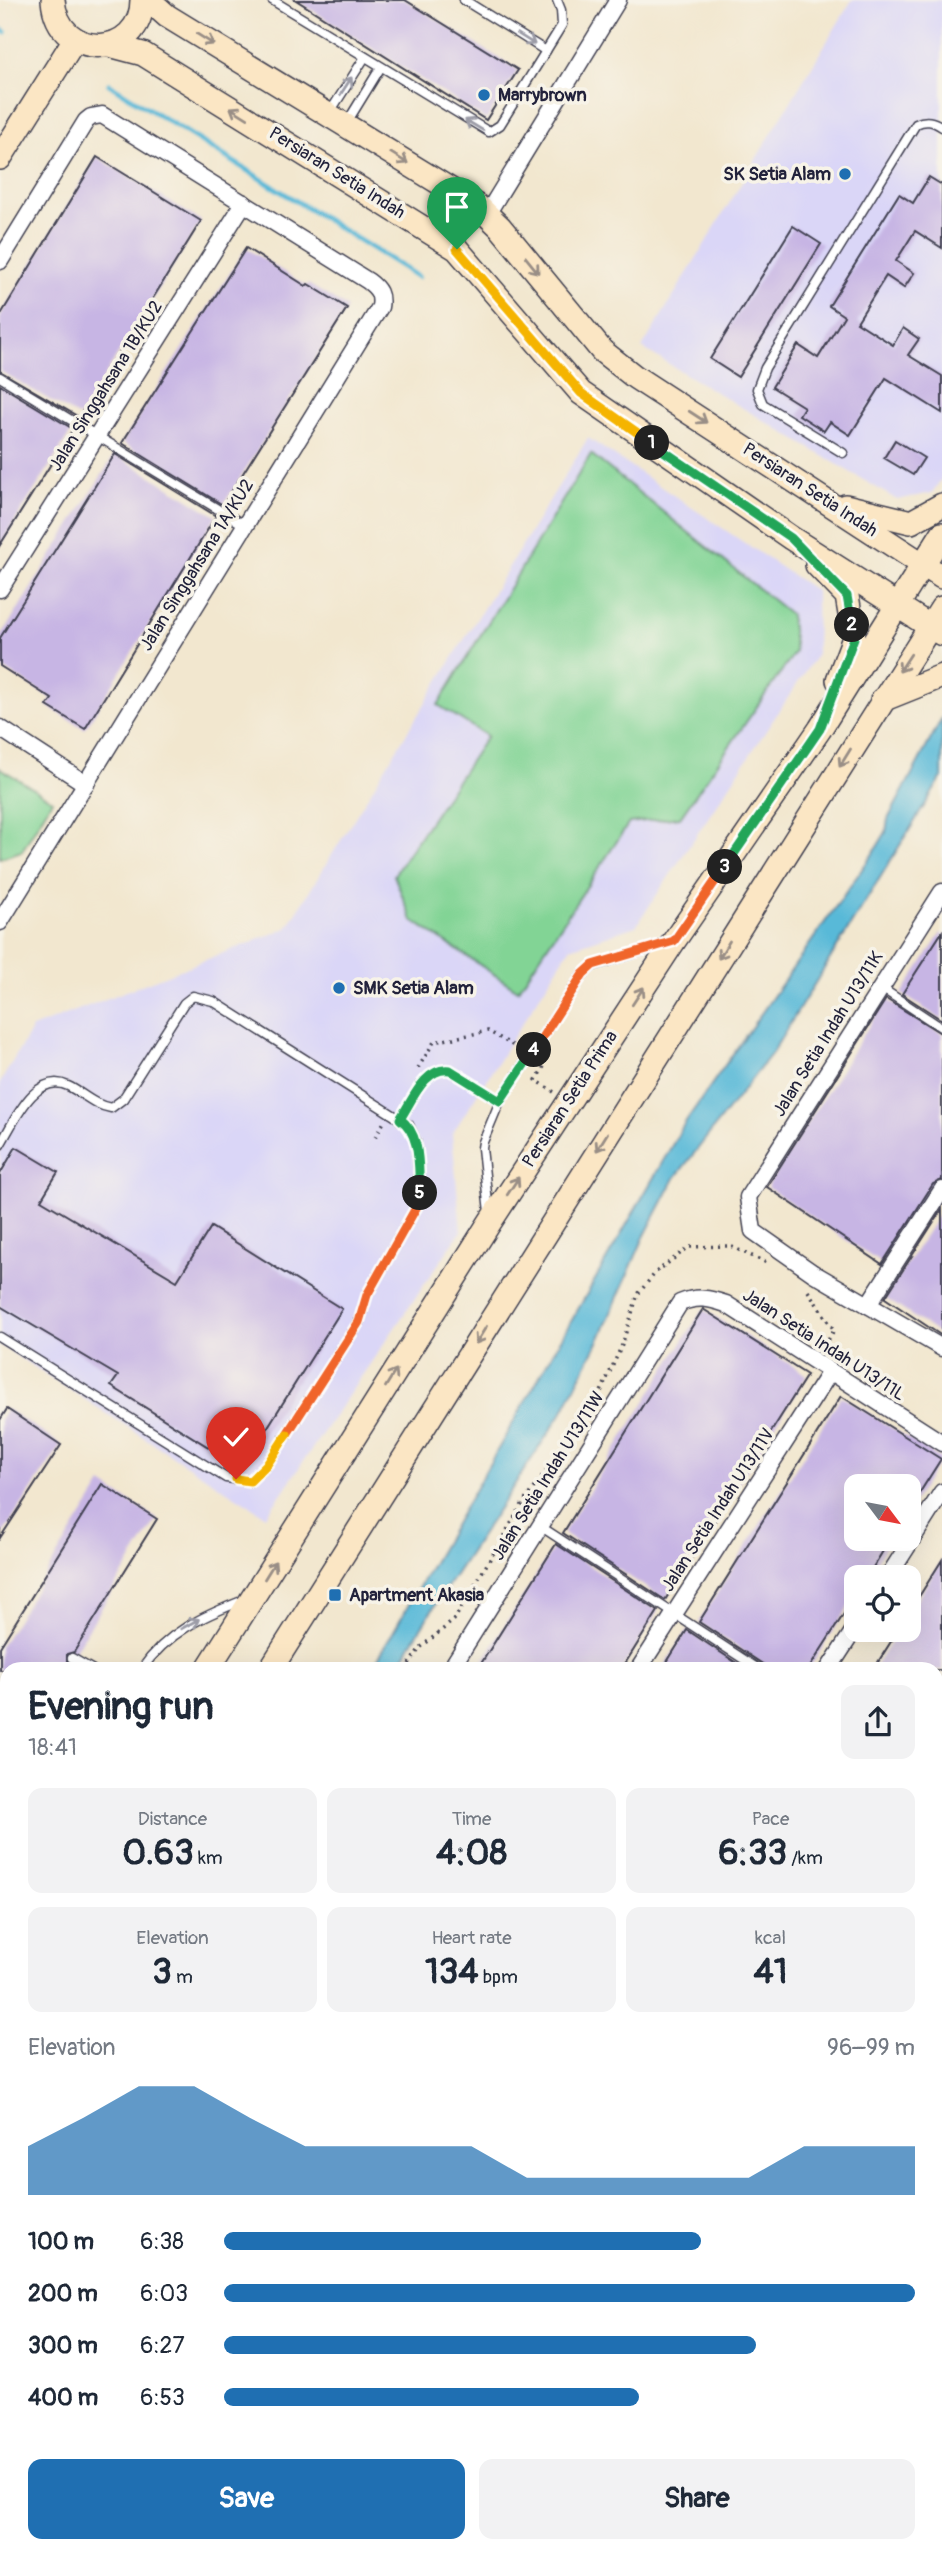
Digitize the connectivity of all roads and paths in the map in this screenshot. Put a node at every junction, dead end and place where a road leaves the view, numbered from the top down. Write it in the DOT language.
graph roads {
  1 [pos="52,0"];
  2 [pos="142,0"];
  3 [pos="149,0"];
  4 [pos="272,0"];
  5 [pos="464,0"];
  6 [pos="556,0"];
  7 [pos="618,0"];
  8 [pos="75,39"];
  9 [pos="109,45"];
  10 [pos="546,51"];
  11 [pos="365,57"];
  12 [pos="381,68"];
  13 [pos="337,120"];
  14 [pos="942,127"];
  15 [pos="0,158"];
  16 [pos="244,203"];
  17 [pos="487,214"];
  18 [pos="0,261"];
  19 [pos="0,377"];
  20 [pos="97,436"];
  21 [pos="843,453"];
  22 [pos="829,502"];
  23 [pos="942,505"];
  24 [pos="244,525"];
  25 [pos="942,534"];
  26 [pos="791,538"];
  27 [pos="933,571"];
  28 [pos="0,589"];
  29 [pos="897,605"];
  30 [pos="938,623"];
  31 [pos="942,676"];
  32 [pos="882,700"];
  33 [pos="0,728"];
  34 [pos="820,729"];
  35 [pos="86,784"];
  36 [pos="942,892"];
  37 [pos="0,922"];
  38 [pos="674,941"];
  39 [pos="880,987"];
  40 [pos="942,1028"];
  41 [pos="500,1101"];
  42 [pos="400,1119"];
  43 [pos="0,1145"];
  44 [pos="942,1190"];
  45 [pos="490,1222"];
  46 [pos="773,1266"];
  47 [pos="808,1290"];
  48 [pos="680,1303"];
  49 [pos="868,1305"];
  50 [pos="834,1330"];
  51 [pos="0,1337"];
  52 [pos="942,1348"];
  53 [pos="830,1372"];
  54 [pos="942,1443"];
  55 [pos="942,1492"];
  56 [pos="540,1525"];
  57 [pos="896,1565"];
  58 [pos="253,1596"];
  59 [pos="674,1614"];
  60 [pos="846,1642"];
  61 [pos="72,1658"];
  62 [pos="79,1662"];
  63 [pos="146,1662"];
  64 [pos="212,1662"];
  65 [pos="275,1662"];
  66 [pos="410,1662"];
  67 [pos="455,1662"];
  68 [pos="643,1662"];
  69 [pos="748,1662"];
  70 [pos="833,1662"];
  1 -- 8 [label="street"];
  2 -- 9 [label="street"];
  3 -- 13 [label="street, Persiaran Setia Indah, one-way"];
  4 -- 11 [label="lane"];
  5 -- 10 [label="lane, one-way"];
  6 -- 10 [label="lane"];
  7 -- 17 [label="street"];
  8 -- 9 [label="street, Persiaran Setia Indah"];
  8 -- 15 [label="street"];
  26 -- 9 [label="street, Persiaran Setia Indah, one-way"];
  10 -- 12 [label="lane, one-way"];
  11 -- 12 [label="lane"];
  13 -- 11 [label="lane, one-way"];
  12 -- 13 [label="lane"];
  13 -- 17 [label="street, Persiaran Setia Indah, one-way"];
  14 -- 21 [label="lane"];
  16 -- 18 [label="street"];
  16 -- 20 [label="street, Jalan Singgahsana 1B/KU2"];
  16 -- 24 [label="street, Jalan Singgahsana 1A/KU2"];
  17 -- 22 [label="street, Persiaran Setia Indah, one-way"];
  19 -- 20 [label="lane"];
  20 -- 24 [label="lane"];
  20 -- 28 [label="street, Jalan Singgahsana 1B/KU2"];
  22 -- 23 [label="street"];
  22 -- 27 [label="street, Persiaran Setia Indah"];
  24 -- 35 [label="street, Jalan Singgahsana 1A/KU2"];
  25 -- 27 [label="street, Persiaran Setia Prima"];
  26 -- 29 [label="street, Persiaran Setia Indah"];
  26 -- 34 [label="street"];
  27 -- 29 [label="street, Persiaran Setia Prima"];
  29 -- 30 [label="street, Persiaran Setia Indah"];
  29 -- 34 [label="street, Persiaran Setia Prima"];
  30 -- 32 [label="street, one-way"];
  31 -- 32 [label="street"];
  32 -- 65 [label="street, one-way"];
  33 -- 35 [label="street"];
  34 -- 38 [label="street, Persiaran Setia Prima"];
  35 -- 37 [label="street, Jalan Singgahsana 1A/KU2"];
  36 -- 39 [label="street, Jalan Setia Indah U13/11K"];
  38 -- 41 [label="lane"];
  45 -- 38 [label="street, Persiaran Setia Prima, one-way"];
  39 -- 40 [label="lane"];
  39 -- 49 [label="street, Jalan Setia Indah U13/11K"];
  41 -- 42 [label="lane"];
  41 -- 45 [label="lane"];
  42 -- 43 [label="lane"];
  42 -- 51 [label="lane"];
  44 -- 49 [label="street"];
  58 -- 45 [label="street, Persiaran Setia Prima, one-way"];
  46 -- 66 [label="path"];
  47 -- 50 [label="path"];
  48 -- 53 [label="street, Jalan Setia Indah U13/11L"];
  48 -- 56 [label="street, Jalan Setia Indah U13/11W"];
  49 -- 52 [label="street"];
  53 -- 54 [label="street, Jalan Setia Indah U13/11L"];
  53 -- 59 [label="street, Jalan Setia Indah U13/11V"];
  55 -- 57 [label="street"];
  56 -- 59 [label="lane"];
  56 -- 67 [label="street, Jalan Setia Indah U13/11W"];
  63 -- 58 [label="lane, one-way"];
  58 -- 64 [label="street, Persiaran Setia Prima"];
  59 -- 68 [label="street, Jalan Setia Indah U13/11V"];
  59 -- 69 [label="lane"];
  60 -- 70 [label="street"];
  61 -- 62 [label="lane"];
}
